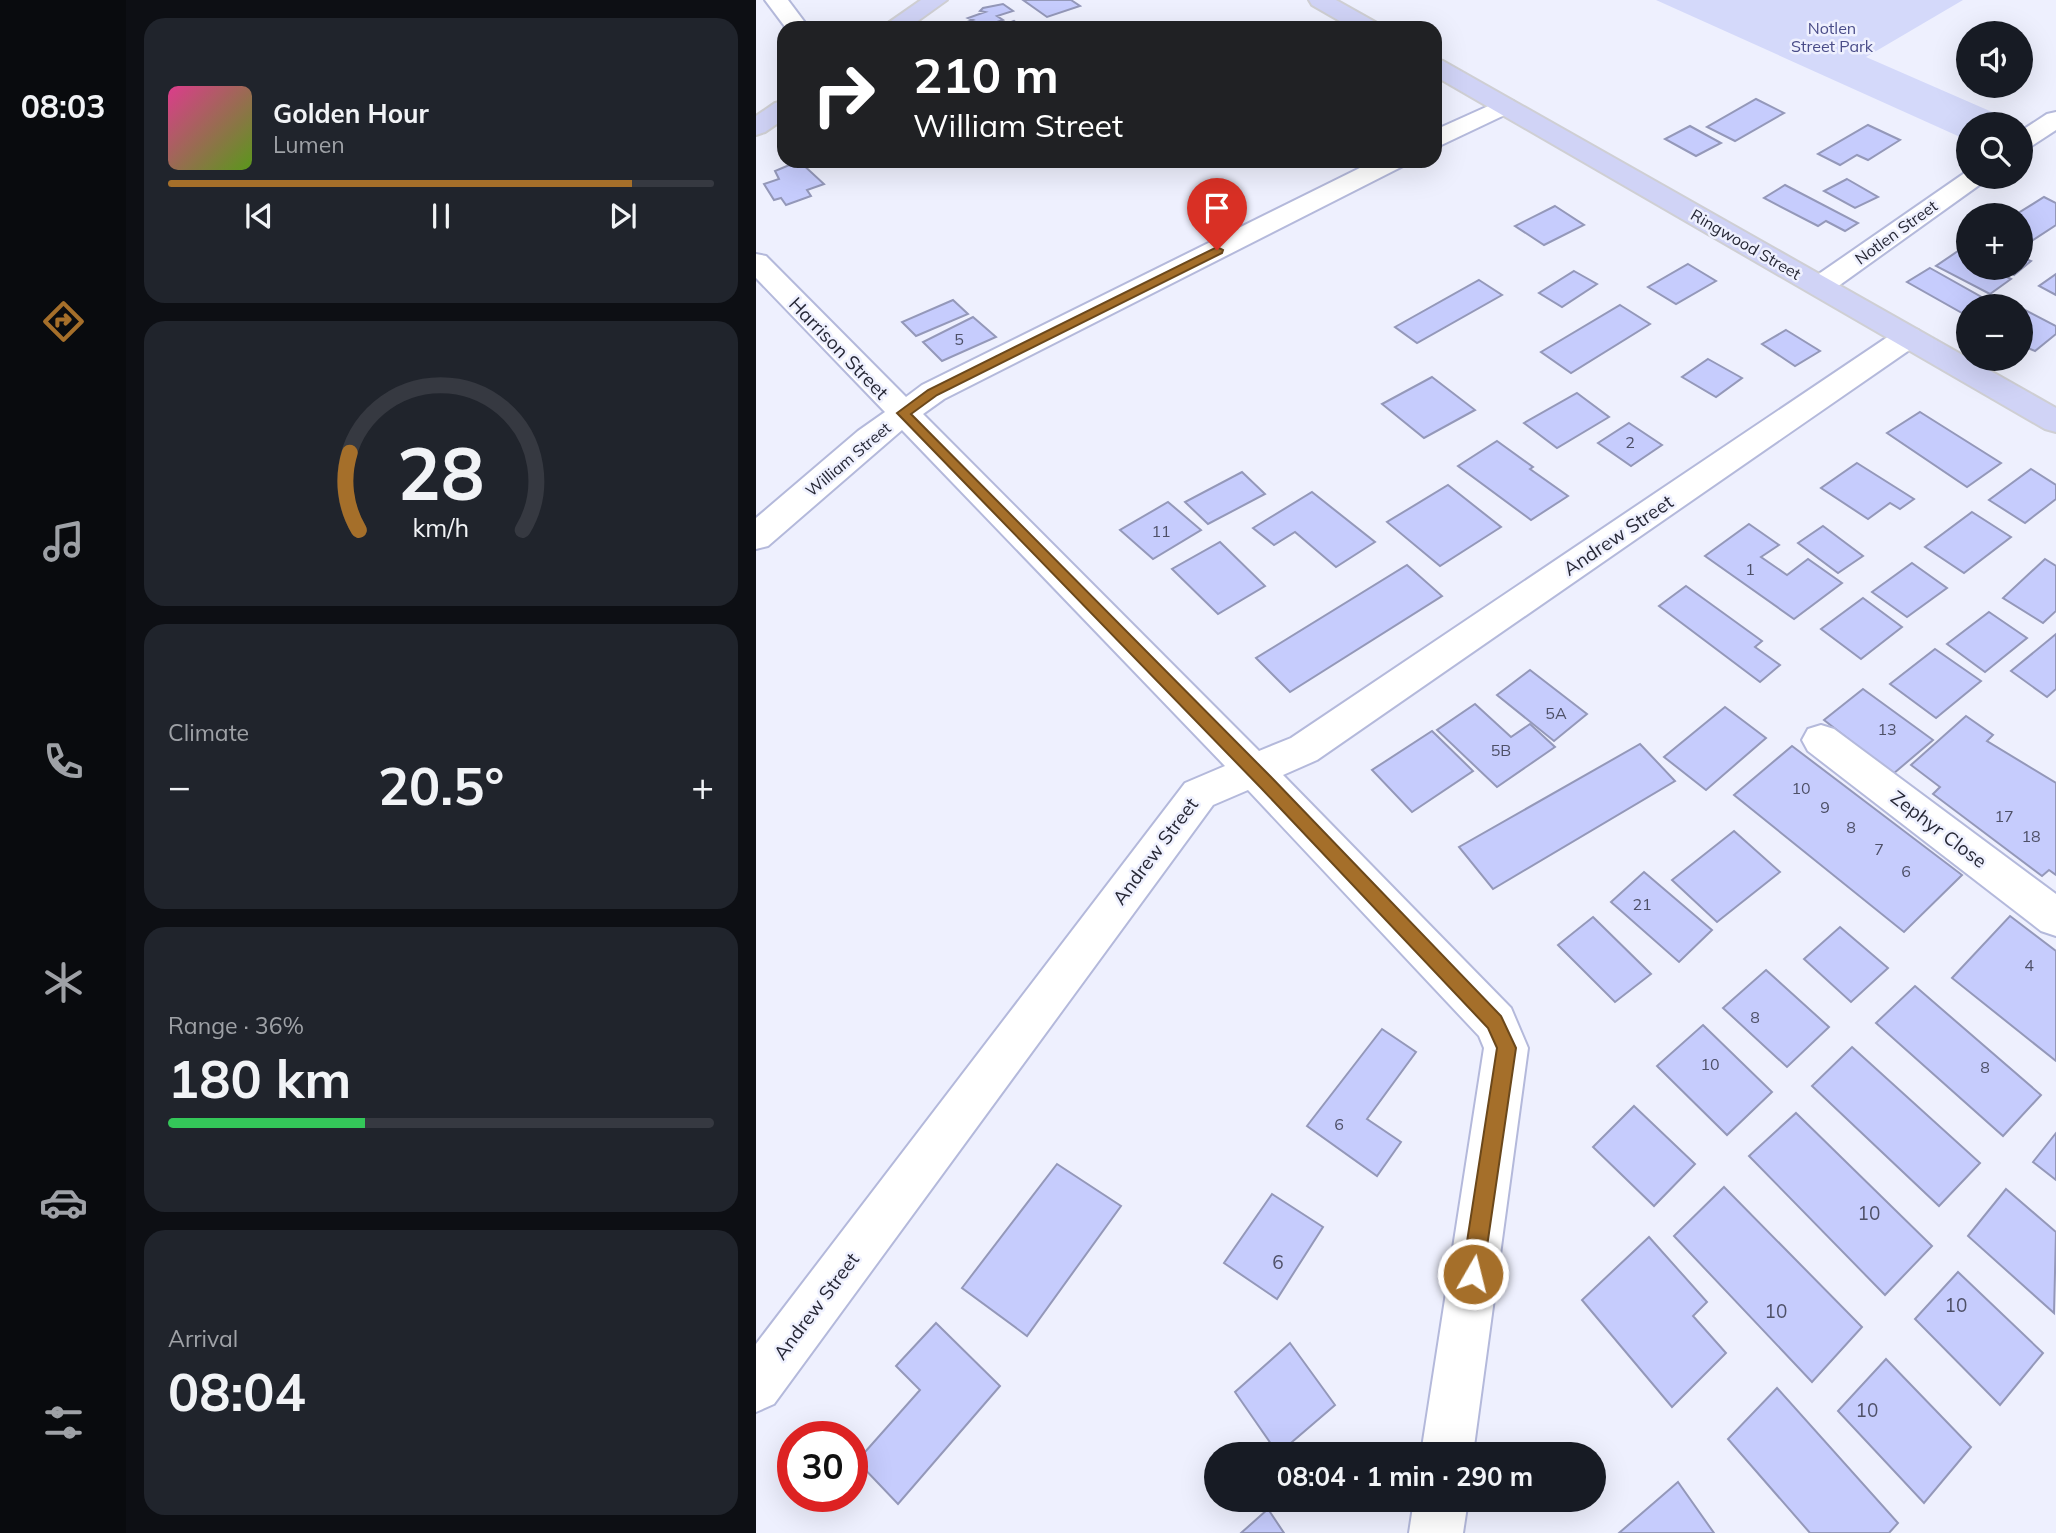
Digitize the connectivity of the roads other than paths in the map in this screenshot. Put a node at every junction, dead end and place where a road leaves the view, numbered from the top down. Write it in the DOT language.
graph roads {
  1 [pos="776,0"];
  2 [pos="936,0"];
  3 [pos="1320,0"];
  4 [pos="793,21"];
  5 [pos="903,21"];
  6 [pos="1357,21"];
  7 [pos="1442,70"];
  8 [pos="777,95"];
  9 [pos="1504,106"];
  10 [pos="756,108"];
  11 [pos="777,113"];
  12 [pos="2056,119"];
  13 [pos="756,127"];
  14 [pos="2033,134"];
  15 [pos="1442,137"];
  16 [pos="1380,168"];
  17 [pos="1956,189"];
  18 [pos="756,262"];
  19 [pos="1820,286"];
  20 [pos="1909,337"];
  21 [pos="903,413"];
  22 [pos="2056,422"];
  23 [pos="756,537"];
  24 [pos="1821,740"];
  25 [pos="1254,770"];
  26 [pos="2055,916"];
  27 [pos="756,1386"];
  28 [pos="1449,1442"];
  29 [pos="1439,1512"];
  30 [pos="1436,1533"];
  1 -- 4 [label="street"];
  2 -- 5 [label="main road"];
  3 -- 6 [label="main road"];
  7 -- 9 [label="main road, Ringwood Street"];
  8 -- 10 [label="main road"];
  9 -- 15 [label="street"];
  9 -- 19 [label="main road, Ringwood Street"];
  11 -- 13 [label="main road"];
  12 -- 14 [label="street"];
  16 -- 21 [label="street, William Street"];
  17 -- 19 [label="street, Notlen Street"];
  18 -- 21 [label="street, Harrison Street"];
  19 -- 20 [label="main road, Ringwood Street"];
  20 -- 22 [label="main road, Ringwood Street"];
  20 -- 25 [label="street, Andrew Street"];
  21 -- 23 [label="street, William Street"];
  21 -- 25 [label="street, Harrison Street"];
  24 -- 26 [label="street, Zephyr Close"];
  25 -- 27 [label="street, Andrew Street"];
  25 -- 28 [label="street, Harrison Street"];
  29 -- 30 [label="street"];
}
